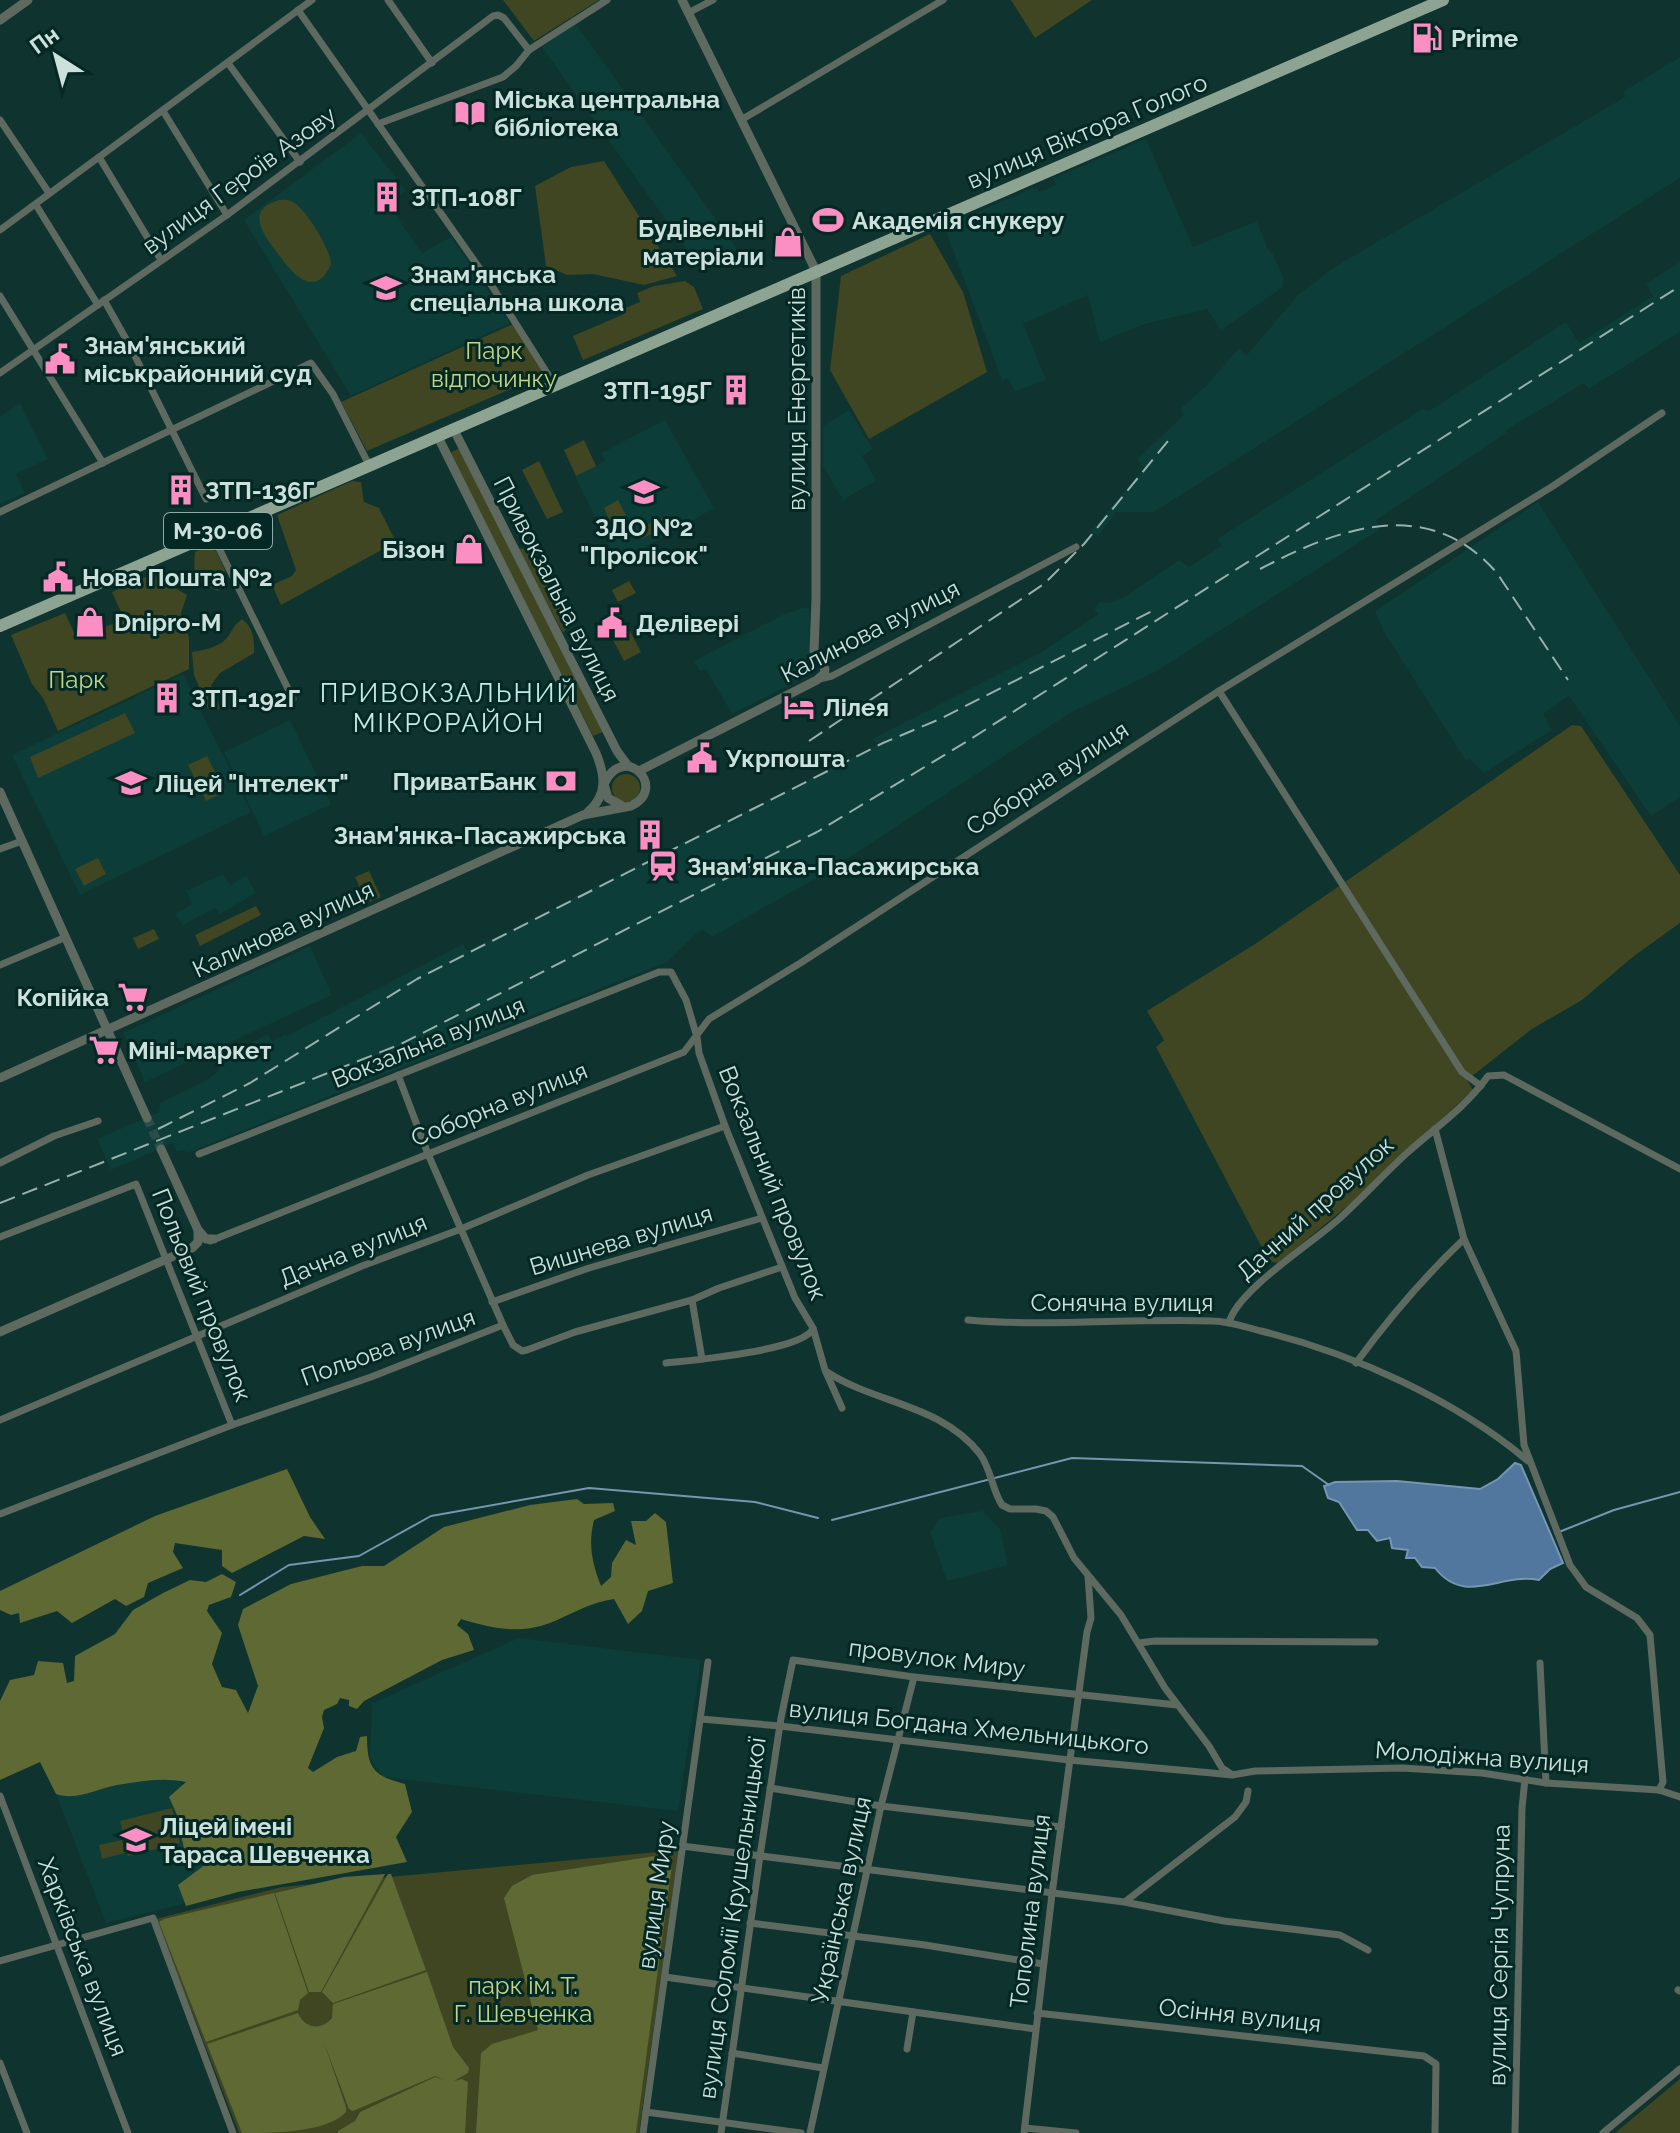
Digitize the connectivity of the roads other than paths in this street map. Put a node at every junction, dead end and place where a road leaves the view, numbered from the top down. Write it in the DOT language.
graph roads {
  1 [pos="28,0"];
  2 [pos="312,0"];
  3 [pos="388,0"];
  4 [pos="607,0"];
  5 [pos="682,0"];
  6 [pos="713,0"];
  7 [pos="943,0"];
  8 [pos="1443,0"];
  9 [pos="298,10"];
  10 [pos="688,13"];
  11 [pos="0,20"];
  12 [pos="529,50"];
  13 [pos="228,63"];
  14 [pos="432,63"];
  15 [pos="163,111"];
  16 [pos="369,111"];
  17 [pos="0,120"];
  18 [pos="741,120"];
  19 [pos="378,124"];
  20 [pos="99,157"];
  21 [pos="300,162"];
  22 [pos="49,193"];
  23 [pos="36,205"];
  24 [pos="227,215"];
  25 [pos="0,230"];
  26 [pos="161,260"];
  27 [pos="816,271"];
  28 [pos="0,296"];
  29 [pos="101,302"];
  30 [pos="33,349"];
  31 [pos="0,373"];
  32 [pos="554,384"];
  33 [pos="1662,413"];
  34 [pos="453,428"];
  35 [pos="172,431"];
  36 [pos="437,435"];
  37 [pos="103,463"];
  38 [pos="369,465"];
  39 [pos="206,499"];
  40 [pos="0,512"];
  41 [pos="212,534"];
  42 [pos="1076,547"];
  43 [pos="0,626"];
  44 [pos="817,680"];
  45 [pos="1219,691"];
  46 [pos="293,699"];
  47 [pos="628,766"];
  48 [pos="639,771"];
  49 [pos="604,784"];
  50 [pos="0,792"];
  51 [pos="624,807"];
  52 [pos="583,815"];
  53 [pos="22,841"];
  54 [pos="0,849"];
  55 [pos="66,937"];
  56 [pos="0,965"];
  57 [pos="671,972"];
  58 [pos="109,1031"];
  59 [pos="697,1037"];
  60 [pos="398,1075"];
  61 [pos="0,1078"];
  62 [pos="1481,1086"];
  63 [pos="147,1118"];
  64 [pos="98,1121"];
  65 [pos="725,1126"];
  66 [pos="1435,1129"];
  67 [pos="161,1149"];
  68 [pos="199,1154"];
  69 [pos="428,1154"];
  70 [pos="0,1163"];
  71 [pos="1680,1169"];
  72 [pos="762,1218"];
  73 [pos="461,1229"];
  74 [pos="198,1230"];
  75 [pos="0,1237"];
  76 [pos="214,1239"];
  77 [pos="1464,1239"];
  78 [pos="192,1248"];
  79 [pos="167,1258"];
  80 [pos="782,1267"];
  81 [pos="692,1300"];
  82 [pos="492,1302"];
  83 [pos="968,1320"];
  84 [pos="1229,1323"];
  85 [pos="503,1325"];
  86 [pos="813,1328"];
  87 [pos="0,1332"];
  88 [pos="197,1336"];
  89 [pos="702,1359"];
  90 [pos="666,1363"];
  91 [pos="1356,1363"];
  92 [pos="825,1370"];
  93 [pos="842,1408"];
  94 [pos="0,1420"];
  95 [pos="232,1425"];
  96 [pos="1530,1463"];
  97 [pos="0,1514"];
  98 [pos="1087,1574"];
  99 [pos="1375,1642"];
  100 [pos="1139,1643"];
  101 [pos="708,1662"];
  102 [pos="791,1662"];
  103 [pos="1540,1663"];
  104 [pos="914,1677"];
  105 [pos="1078,1695"];
  106 [pos="1177,1705"];
  107 [pos="701,1719"];
  108 [pos="780,1726"];
  109 [pos="897,1741"];
  110 [pos="1069,1760"];
  111 [pos="1232,1775"];
  112 [pos="1525,1779"];
  113 [pos="1546,1783"];
  114 [pos="770,1788"];
  115 [pos="1659,1790"];
  116 [pos="1248,1791"];
  117 [pos="0,1796"];
  118 [pos="1680,1797"];
  119 [pos="881,1806"];
  120 [pos="1061,1827"];
  121 [pos="682,1846"];
  122 [pos="760,1856"];
  123 [pos="868,1870"];
  124 [pos="1052,1894"];
  125 [pos="1124,1902"];
  126 [pos="750,1923"];
  127 [pos="854,1936"];
  128 [pos="57,1945"];
  129 [pos="1368,1950"];
  130 [pos="0,1961"];
  131 [pos="1043,1964"];
  132 [pos="665,1977"];
  133 [pos="741,1986"];
  134 [pos="840,2001"];
  135 [pos="913,2012"];
  136 [pos="1037,2013"];
  137 [pos="1035,2029"];
  138 [pos="907,2049"];
  139 [pos="732,2053"];
  140 [pos="0,2063"];
  141 [pos="823,2068"];
  142 [pos="1680,2069"];
  143 [pos="646,2112"];
  144 [pos="723,2121"];
  145 [pos="1024,2130"];
  146 [pos="27,2133"];
  147 [pos="128,2133"];
  148 [pos="233,2133"];
  149 [pos="643,2133"];
  150 [pos="721,2133"];
  151 [pos="801,2133"];
  152 [pos="810,2133"];
  153 [pos="1076,2133"];
  154 [pos="1435,2133"];
  155 [pos="1515,2133"];
  156 [pos="1603,2133"];
  1 -- 11 [label="street"];
  2 -- 9 [label="street"];
  3 -- 14 [label="street"];
  4 -- 12 [label="street"];
  5 -- 10 [label="street, вулиця Енергетиків"];
  6 -- 10 [label="street"];
  7 -- 18 [label="street"];
  8 -- 27 [label="main road, вулиця Віктора Голого / М-30-06"];
  9 -- 13 [label="street"];
  9 -- 16 [label="street"];
  10 -- 18 [label="street, вулиця Енергетиків"];
  12 -- 14 [label="street, вулиця Героїв Азову"];
  12 -- 19 [label="street"];
  13 -- 15 [label="street"];
  13 -- 21 [label="street"];
  14 -- 16 [label="street, вулиця Героїв Азову"];
  15 -- 20 [label="street"];
  15 -- 24 [label="street"];
  16 -- 19 [label="street"];
  16 -- 21 [label="street, вулиця Героїв Азову"];
  17 -- 22 [label="street"];
  18 -- 27 [label="street, вулиця Енергетиків"];
  19 -- 32 [label="street"];
  20 -- 22 [label="street"];
  20 -- 26 [label="street"];
  21 -- 24 [label="street, вулиця Героїв Азову"];
  22 -- 23 [label="street"];
  23 -- 25 [label="street"];
  23 -- 29 [label="street"];
  24 -- 26 [label="street, вулиця Героїв Азову"];
  26 -- 29 [label="street, вулиця Героїв Азову"];
  27 -- 32 [label="main road, вулиця Віктора Голого / М-30-06"];
  27 -- 44 [label="street, вулиця Енергетиків"];
  28 -- 30 [label="street"];
  29 -- 30 [label="street, вулиця Героїв Азову"];
  29 -- 35 [label="street"];
  30 -- 31 [label="street, вулиця Героїв Азову"];
  30 -- 37 [label="street"];
  32 -- 34 [label="main road, вулиця Віктора Голого / М-30-06"];
  33 -- 45 [label="street, Соборна вулиця"];
  34 -- 36 [label="main road, вулиця Віктора Голого / М-30-06"];
  34 -- 47 [label="street, Привокзальна вулиця"];
  35 -- 37 [label="street"];
  35 -- 38 [label="street"];
  35 -- 39 [label="street"];
  36 -- 38 [label="main road, вулиця Віктора Голого / М-30-06"];
  36 -- 49 [label="street, Привокзальна вулиця"];
  37 -- 40 [label="street"];
  38 -- 41 [label="main road, вулиця Віктора Голого / М-30-06"];
  41 -- 43 [label="main road, вулиця Віктора Голого / М-30-06"];
  41 -- 46 [label="street"];
  42 -- 44 [label="street, Калинова вулиця"];
  44 -- 48 [label="street, Калинова вулиця"];
  45 -- 59 [label="street, Соборна вулиця"];
  45 -- 62 [label="street"];
  47 -- 48 [label="street"];
  47 -- 49 [label="street"];
  48 -- 51 [label="street"];
  49 -- 51 [label="street"];
  49 -- 52 [label="street"];
  50 -- 53 [label="street"];
  51 -- 52 [label="street, Калинова вулиця"];
  52 -- 58 [label="street, Калинова вулиця"];
  53 -- 54 [label="street"];
  53 -- 55 [label="street"];
  55 -- 56 [label="street"];
  55 -- 58 [label="street"];
  57 -- 59 [label="street, Вокзальний провулок"];
  57 -- 60 [label="street, Вокзальна вулиця"];
  58 -- 61 [label="street, Калинова вулиця"];
  58 -- 63 [label="street"];
  59 -- 65 [label="street, Вокзальний провулок"];
  59 -- 69 [label="street, Соборна вулиця"];
  60 -- 68 [label="street, Вокзальна вулиця"];
  60 -- 69 [label="street"];
  62 -- 66 [label="street, Дачний провулок"];
  62 -- 71 [label="street, Дачний провулок"];
  64 -- 70 [label="street"];
  65 -- 72 [label="street, Вокзальний провулок"];
  65 -- 73 [label="street, Дачна вулиця"];
  66 -- 77 [label="street"];
  66 -- 84 [label="street, Дачний провулок"];
  67 -- 74 [label="street"];
  69 -- 73 [label="street"];
  69 -- 76 [label="street, Соборна вулиця"];
  72 -- 80 [label="street, Вокзальний провулок"];
  72 -- 82 [label="street, Вишнева вулиця"];
  73 -- 82 [label="street"];
  73 -- 88 [label="street, Дачна вулиця"];
  74 -- 76 [label="street"];
  74 -- 78 [label="street"];
  75 -- 79 [label="street, Польовий провулок"];
  76 -- 78 [label="street, Соборна вулиця"];
  77 -- 91 [label="street"];
  77 -- 96 [label="street"];
  78 -- 79 [label="street, Соборна вулиця"];
  79 -- 87 [label="street, Соборна вулиця"];
  79 -- 88 [label="street, Польовий провулок"];
  80 -- 81 [label="street, Польова вулиця"];
  80 -- 86 [label="street, Вокзальний провулок"];
  81 -- 85 [label="street, Польова вулиця"];
  81 -- 89 [label="street"];
  82 -- 85 [label="street"];
  83 -- 84 [label="street, Сонячна вулиця"];
  84 -- 91 [label="street, Сонячна вулиця"];
  85 -- 95 [label="street, Польова вулиця"];
  86 -- 89 [label="street"];
  86 -- 92 [label="street, Вокзальний провулок"];
  88 -- 94 [label="street, Дачна вулиця"];
  88 -- 95 [label="street, Польовий провулок"];
  89 -- 90 [label="street"];
  91 -- 96 [label="street, Сонячна вулиця"];
  92 -- 93 [label="street, Вокзальний провулок"];
  92 -- 98 [label="street"];
  95 -- 97 [label="street, Польова вулиця"];
  96 -- 115 [label="street"];
  98 -- 100 [label="street"];
  98 -- 105 [label="street"];
  99 -- 100 [label="street"];
  100 -- 106 [label="street"];
  101 -- 107 [label="street, вулиця Миру"];
  102 -- 104 [label="street, провулок Миру"];
  102 -- 108 [label="street, вулиця Соломії Крушельницької"];
  103 -- 113 [label="street"];
  104 -- 105 [label="street, провулок Миру"];
  104 -- 109 [label="street, Українська вулиця"];
  105 -- 106 [label="street, провулок Миру"];
  105 -- 110 [label="street, Тополина вулиця"];
  106 -- 111 [label="street"];
  107 -- 108 [label="street, вулиця Богдана Хмельницького"];
  107 -- 121 [label="street, вулиця Миру"];
  108 -- 109 [label="street, вулиця Богдана Хмельницького"];
  108 -- 114 [label="street, вулиця Соломії Крушельницької"];
  109 -- 110 [label="street, вулиця Богдана Хмельницького"];
  109 -- 119 [label="street, Українська вулиця"];
  110 -- 111 [label="street, вулиця Богдана Хмельницького"];
  110 -- 120 [label="street, Тополина вулиця"];
  111 -- 112 [label="street, Молодіжна вулиця"];
  112 -- 113 [label="street, Молодіжна вулиця"];
  112 -- 155 [label="street, вулиця Сергія Чупруна"];
  113 -- 115 [label="street, Молодіжна вулиця"];
  114 -- 119 [label="street"];
  114 -- 122 [label="street, вулиця Соломії Крушельницької"];
  115 -- 118 [label="street, Молодіжна вулиця"];
  116 -- 125 [label="street"];
  117 -- 128 [label="street, Харківська вулиця"];
  119 -- 120 [label="street"];
  119 -- 123 [label="street, Українська вулиця"];
  120 -- 124 [label="street, Тополина вулиця"];
  121 -- 122 [label="street"];
  121 -- 132 [label="street, вулиця Миру"];
  122 -- 123 [label="street"];
  122 -- 126 [label="street, вулиця Соломії Крушельницької"];
  123 -- 124 [label="street"];
  123 -- 127 [label="street, Українська вулиця"];
  124 -- 125 [label="street"];
  124 -- 131 [label="street, Тополина вулиця"];
  125 -- 129 [label="street"];
  126 -- 127 [label="street"];
  126 -- 133 [label="street, вулиця Соломії Крушельницької"];
  127 -- 131 [label="street"];
  127 -- 134 [label="street, Українська вулиця"];
  128 -- 130 [label="street"];
  128 -- 147 [label="street, Харківська вулиця"];
  128 -- 148 [label="street"];
  131 -- 136 [label="street, Тополина вулиця"];
  132 -- 133 [label="street"];
  132 -- 143 [label="street, вулиця Миру"];
  133 -- 134 [label="street"];
  133 -- 139 [label="street, вулиця Соломії Крушельницької"];
  134 -- 135 [label="street"];
  134 -- 141 [label="street, Українська вулиця"];
  135 -- 137 [label="street"];
  135 -- 138 [label="street"];
  136 -- 137 [label="street, Тополина вулиця"];
  136 -- 154 [label="street, Осіння вулиця"];
  137 -- 145 [label="street, Тополина вулиця"];
  139 -- 141 [label="street"];
  139 -- 144 [label="street, вулиця Соломії Крушельницької"];
  140 -- 146 [label="street"];
  141 -- 152 [label="street, Українська вулиця"];
  142 -- 156 [label="street"];
  143 -- 144 [label="street"];
  143 -- 149 [label="street, вулиця Миру"];
  144 -- 150 [label="street, вулиця Соломії Крушельницької"];
  144 -- 151 [label="street"];
  145 -- 153 [label="street"];
}
